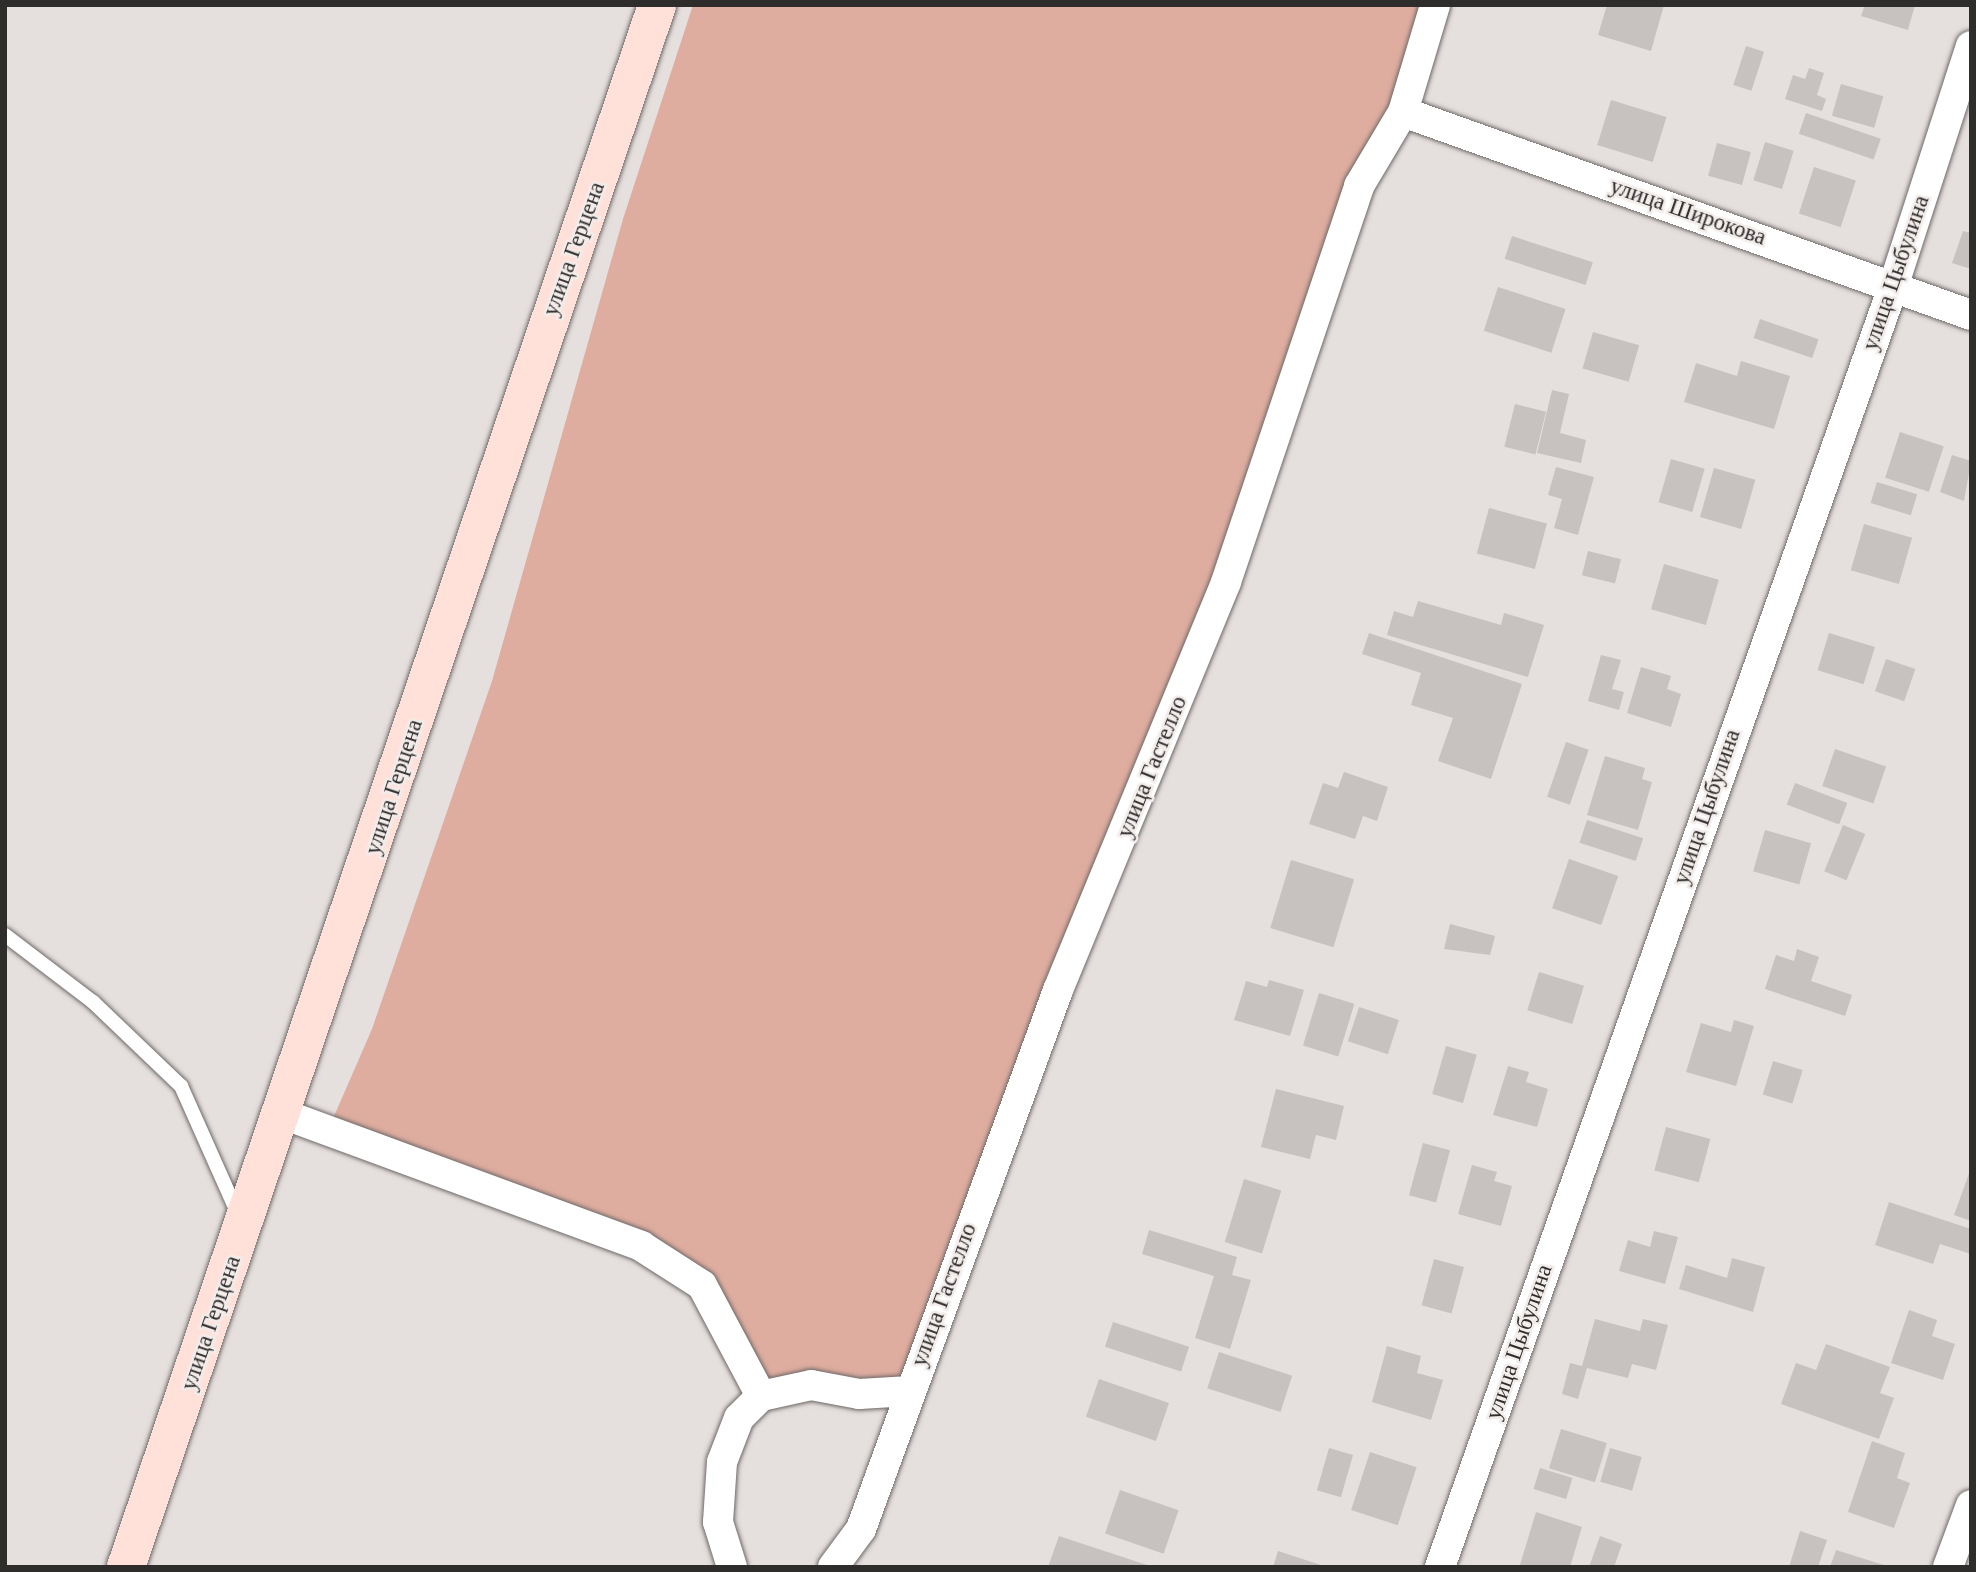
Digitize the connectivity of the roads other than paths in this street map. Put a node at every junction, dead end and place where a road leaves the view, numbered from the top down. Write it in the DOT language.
graph roads {
  1 [pos="657,5"];
  2 [pos="1435,5"];
  3 [pos="1971,46"];
  4 [pos="1403,112"];
  5 [pos="1894,284"];
  6 [pos="1971,315"];
  7 [pos="5,935"];
  8 [pos="283,1114"];
  9 [pos="244,1228"];
  10 [pos="910,1391"];
  11 [pos="761,1396"];
  12 [pos="1971,1505"];
  13 [pos="126,1567"];
  14 [pos="732,1567"];
  15 [pos="834,1567"];
  16 [pos="1440,1567"];
  17 [pos="1948,1567"];
  1 -- 8 [label="main road, улица Герцена"];
  2 -- 4 [label="street, улица Гастелло"];
  3 -- 5 [label="street, улица Цыбулина"];
  4 -- 5 [label="street, улица Широкова"];
  4 -- 10 [label="street, улица Гастелло"];
  5 -- 6 [label="street, улица Широкова"];
  5 -- 16 [label="street, улица Цыбулина"];
  7 -- 9 [label="lane"];
  8 -- 9 [label="main road, улица Герцена"];
  8 -- 11 [label="street"];
  9 -- 13 [label="main road, улица Герцена"];
  10 -- 11 [label="street"];
  10 -- 15 [label="street, улица Гастелло"];
  11 -- 14 [label="street"];
  12 -- 17 [label="street"];
}
